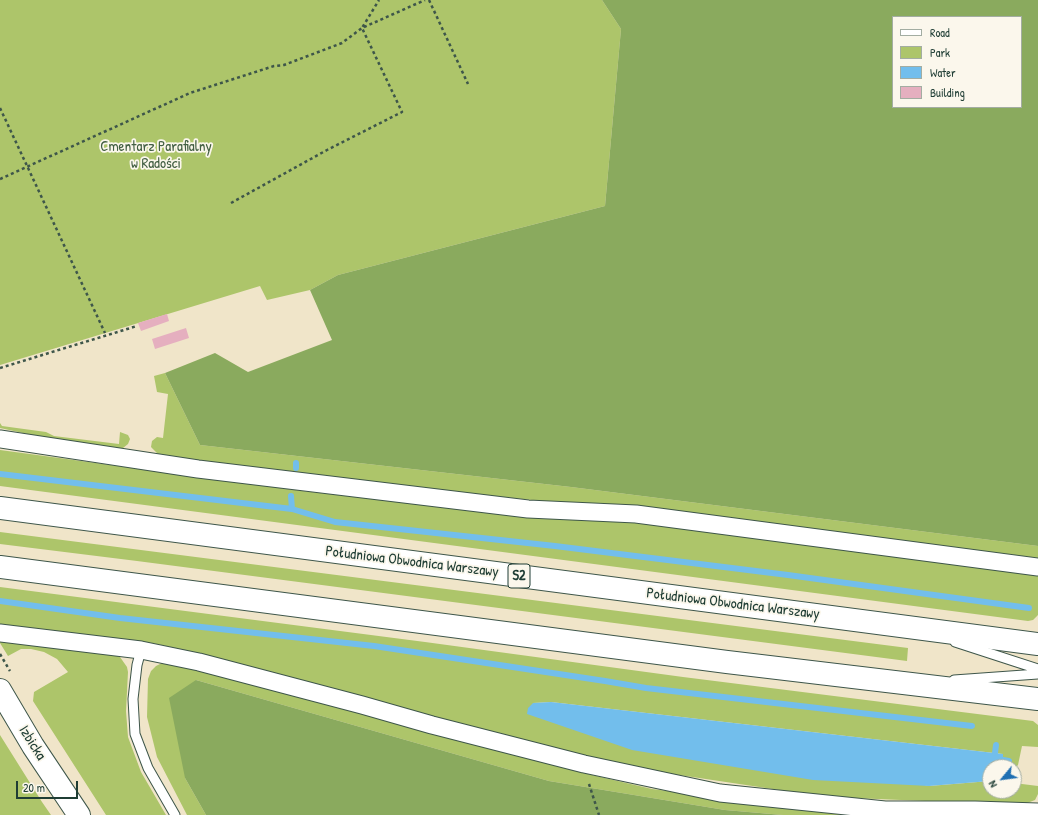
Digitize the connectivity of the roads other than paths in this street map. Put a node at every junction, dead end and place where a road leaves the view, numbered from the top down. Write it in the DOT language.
graph roads {
  1 [pos="0,439"];
  2 [pos="0,508"];
  3 [pos="0,567"];
  4 [pos="1038,567"];
  5 [pos="910,627"];
  6 [pos="0,633"];
  7 [pos="1038,644"];
  8 [pos="141,650"];
  9 [pos="1038,669"];
  10 [pos="1038,674"];
  11 [pos="906,684"];
  12 [pos="0,690"];
  13 [pos="1038,700"];
  14 [pos="1038,812"];
  15 [pos="79,815"];
  16 [pos="175,815"];
  1 -- 4 [label="street"];
  2 -- 5 [label="main road, Południowa Obwodnica Warszawy / S2"];
  3 -- 11 [label="main road"];
  5 -- 7 [label="main road, Południowa Obwodnica Warszawy / S2"];
  5 -- 9 [label="lane"];
  6 -- 8 [label="street"];
  8 -- 14 [label="street"];
  8 -- 16 [label="lane"];
  10 -- 11 [label="lane"];
  11 -- 13 [label="main road"];
  12 -- 15 [label="main road, Izbicka"];
}
